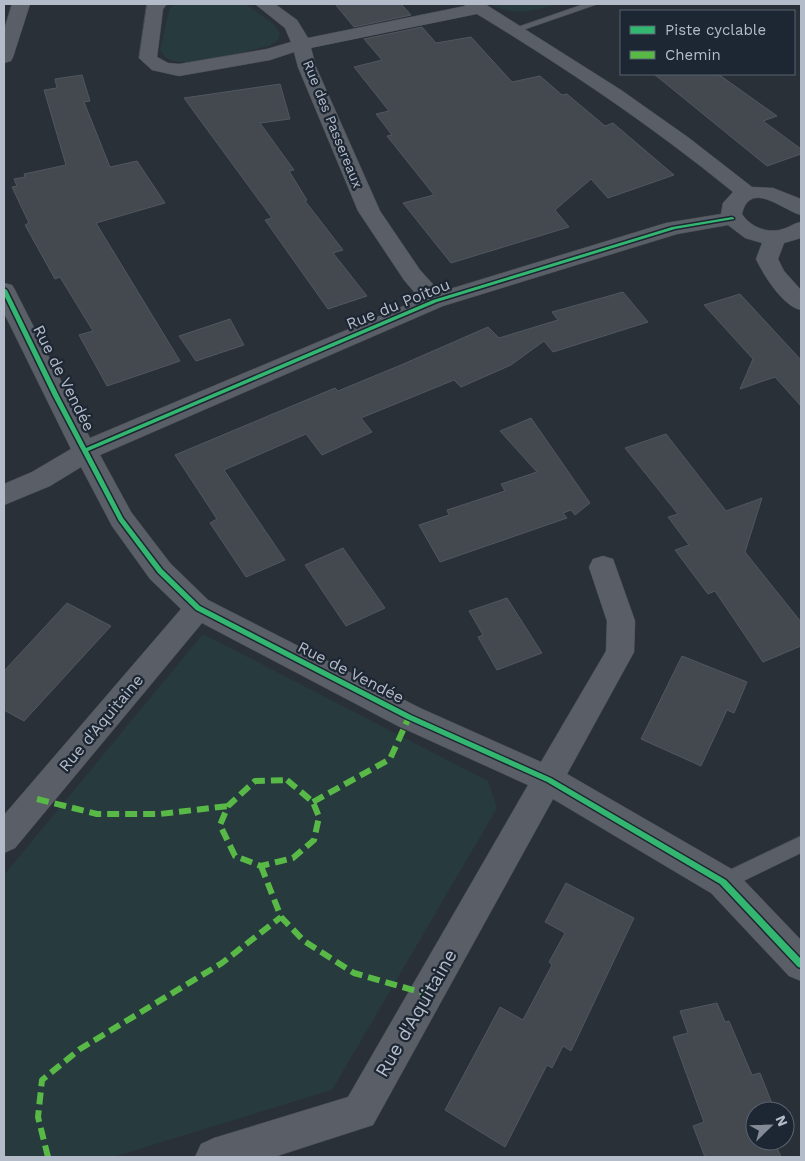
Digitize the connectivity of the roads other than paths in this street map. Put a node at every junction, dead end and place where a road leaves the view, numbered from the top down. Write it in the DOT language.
graph roads {
  1 [pos="21,4"];
  2 [pos="158,4"];
  3 [pos="264,4"];
  4 [pos="593,4"];
  5 [pos="476,6"];
  6 [pos="517,29"];
  7 [pos="302,44"];
  8 [pos="4,57"];
  9 [pos="748,194"];
  10 [pos="799,204"];
  11 [pos="732,218"];
  12 [pos="801,228"];
  13 [pos="775,237"];
  14 [pos="4,290"];
  15 [pos="435,301"];
  16 [pos="801,303"];
  17 [pos="86,450"];
  18 [pos="4,494"];
  19 [pos="603,567"];
  20 [pos="198,608"];
  21 [pos="549,780"];
  22 [pos="4,838"];
  23 [pos="801,844"];
  24 [pos="723,882"];
  25 [pos="801,964"];
  26 [pos="214,1157"];
  1 -- 8 [label="street"];
  2 -- 7 [label="street"];
  3 -- 7 [label="street"];
  4 -- 6 [label="lane"];
  5 -- 6 [label="street"];
  5 -- 7 [label="street, Rue des Passereaux"];
  6 -- 9 [label="street"];
  7 -- 15 [label="street, Rue des Passereaux"];
  9 -- 10 [label="street"];
  9 -- 11 [label="street"];
  11 -- 13 [label="street"];
  11 -- 15 [label="street, Rue du Poitou"];
  12 -- 13 [label="street"];
  13 -- 16 [label="street"];
  14 -- 17 [label="street, Rue de Vendée"];
  15 -- 17 [label="street, Rue du Poitou"];
  17 -- 18 [label="street, Rue du Poitou"];
  17 -- 20 [label="street, Rue de Vendée"];
  19 -- 21 [label="street"];
  20 -- 21 [label="street, Rue de Vendée"];
  20 -- 22 [label="street, Rue d'Aquitaine"];
  21 -- 24 [label="street, Rue de Vendée"];
  21 -- 26 [label="street, Rue d'Aquitaine"];
  23 -- 24 [label="lane"];
  24 -- 25 [label="street, Rue de Vendée"];
}
